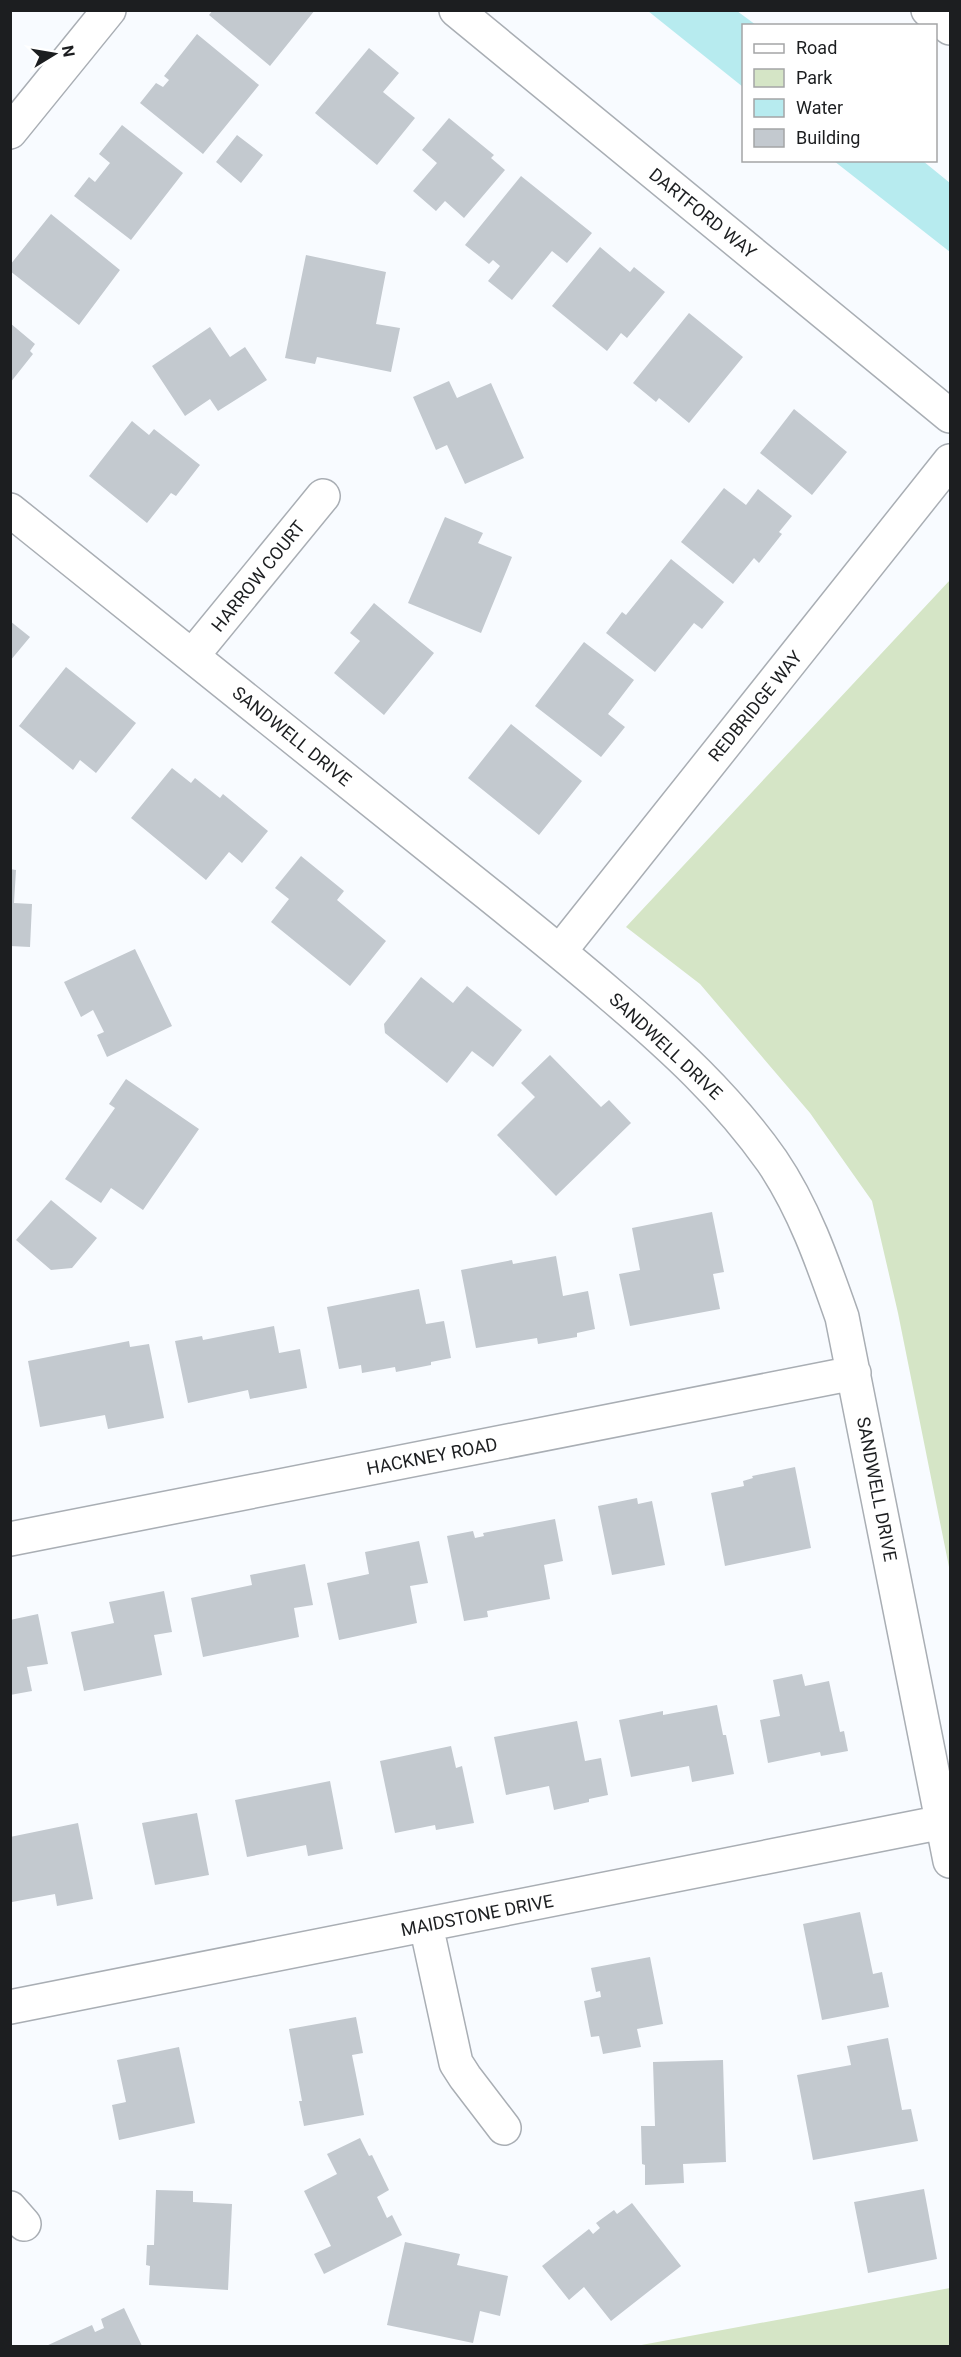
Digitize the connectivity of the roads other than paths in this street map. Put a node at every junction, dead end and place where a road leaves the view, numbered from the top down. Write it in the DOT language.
graph roads {
  1 [pos="109,10"];
  2 [pos="456,10"];
  3 [pos="928,10"];
  4 [pos="951,28"];
  5 [pos="10,132"];
  6 [pos="951,416"];
  7 [pos="951,461"];
  8 [pos="323,496"];
  9 [pos="10,510"];
  10 [pos="192,656"];
  11 [pos="560,951"];
  12 [pos="854,1373"];
  13 [pos="10,1539"];
  14 [pos="943,1822"];
  15 [pos="951,1861"];
  16 [pos="426,1925"];
  17 [pos="10,2007"];
  18 [pos="504,2128"];
  1 -- 5 [label="street"];
  2 -- 6 [label="street, DARTFORD WAY"];
  3 -- 4 [label="street"];
  7 -- 11 [label="street, REDBRIDGE WAY"];
  8 -- 10 [label="street, HARROW COURT"];
  9 -- 10 [label="street, SANDWELL DRIVE"];
  10 -- 11 [label="street, SANDWELL DRIVE"];
  11 -- 12 [label="street, SANDWELL DRIVE"];
  12 -- 13 [label="street, HACKNEY ROAD"];
  12 -- 14 [label="street, SANDWELL DRIVE"];
  14 -- 15 [label="street, SANDWELL DRIVE"];
  14 -- 16 [label="street, MAIDSTONE DRIVE"];
  16 -- 17 [label="street, MAIDSTONE DRIVE"];
  16 -- 18 [label="street"];
}
